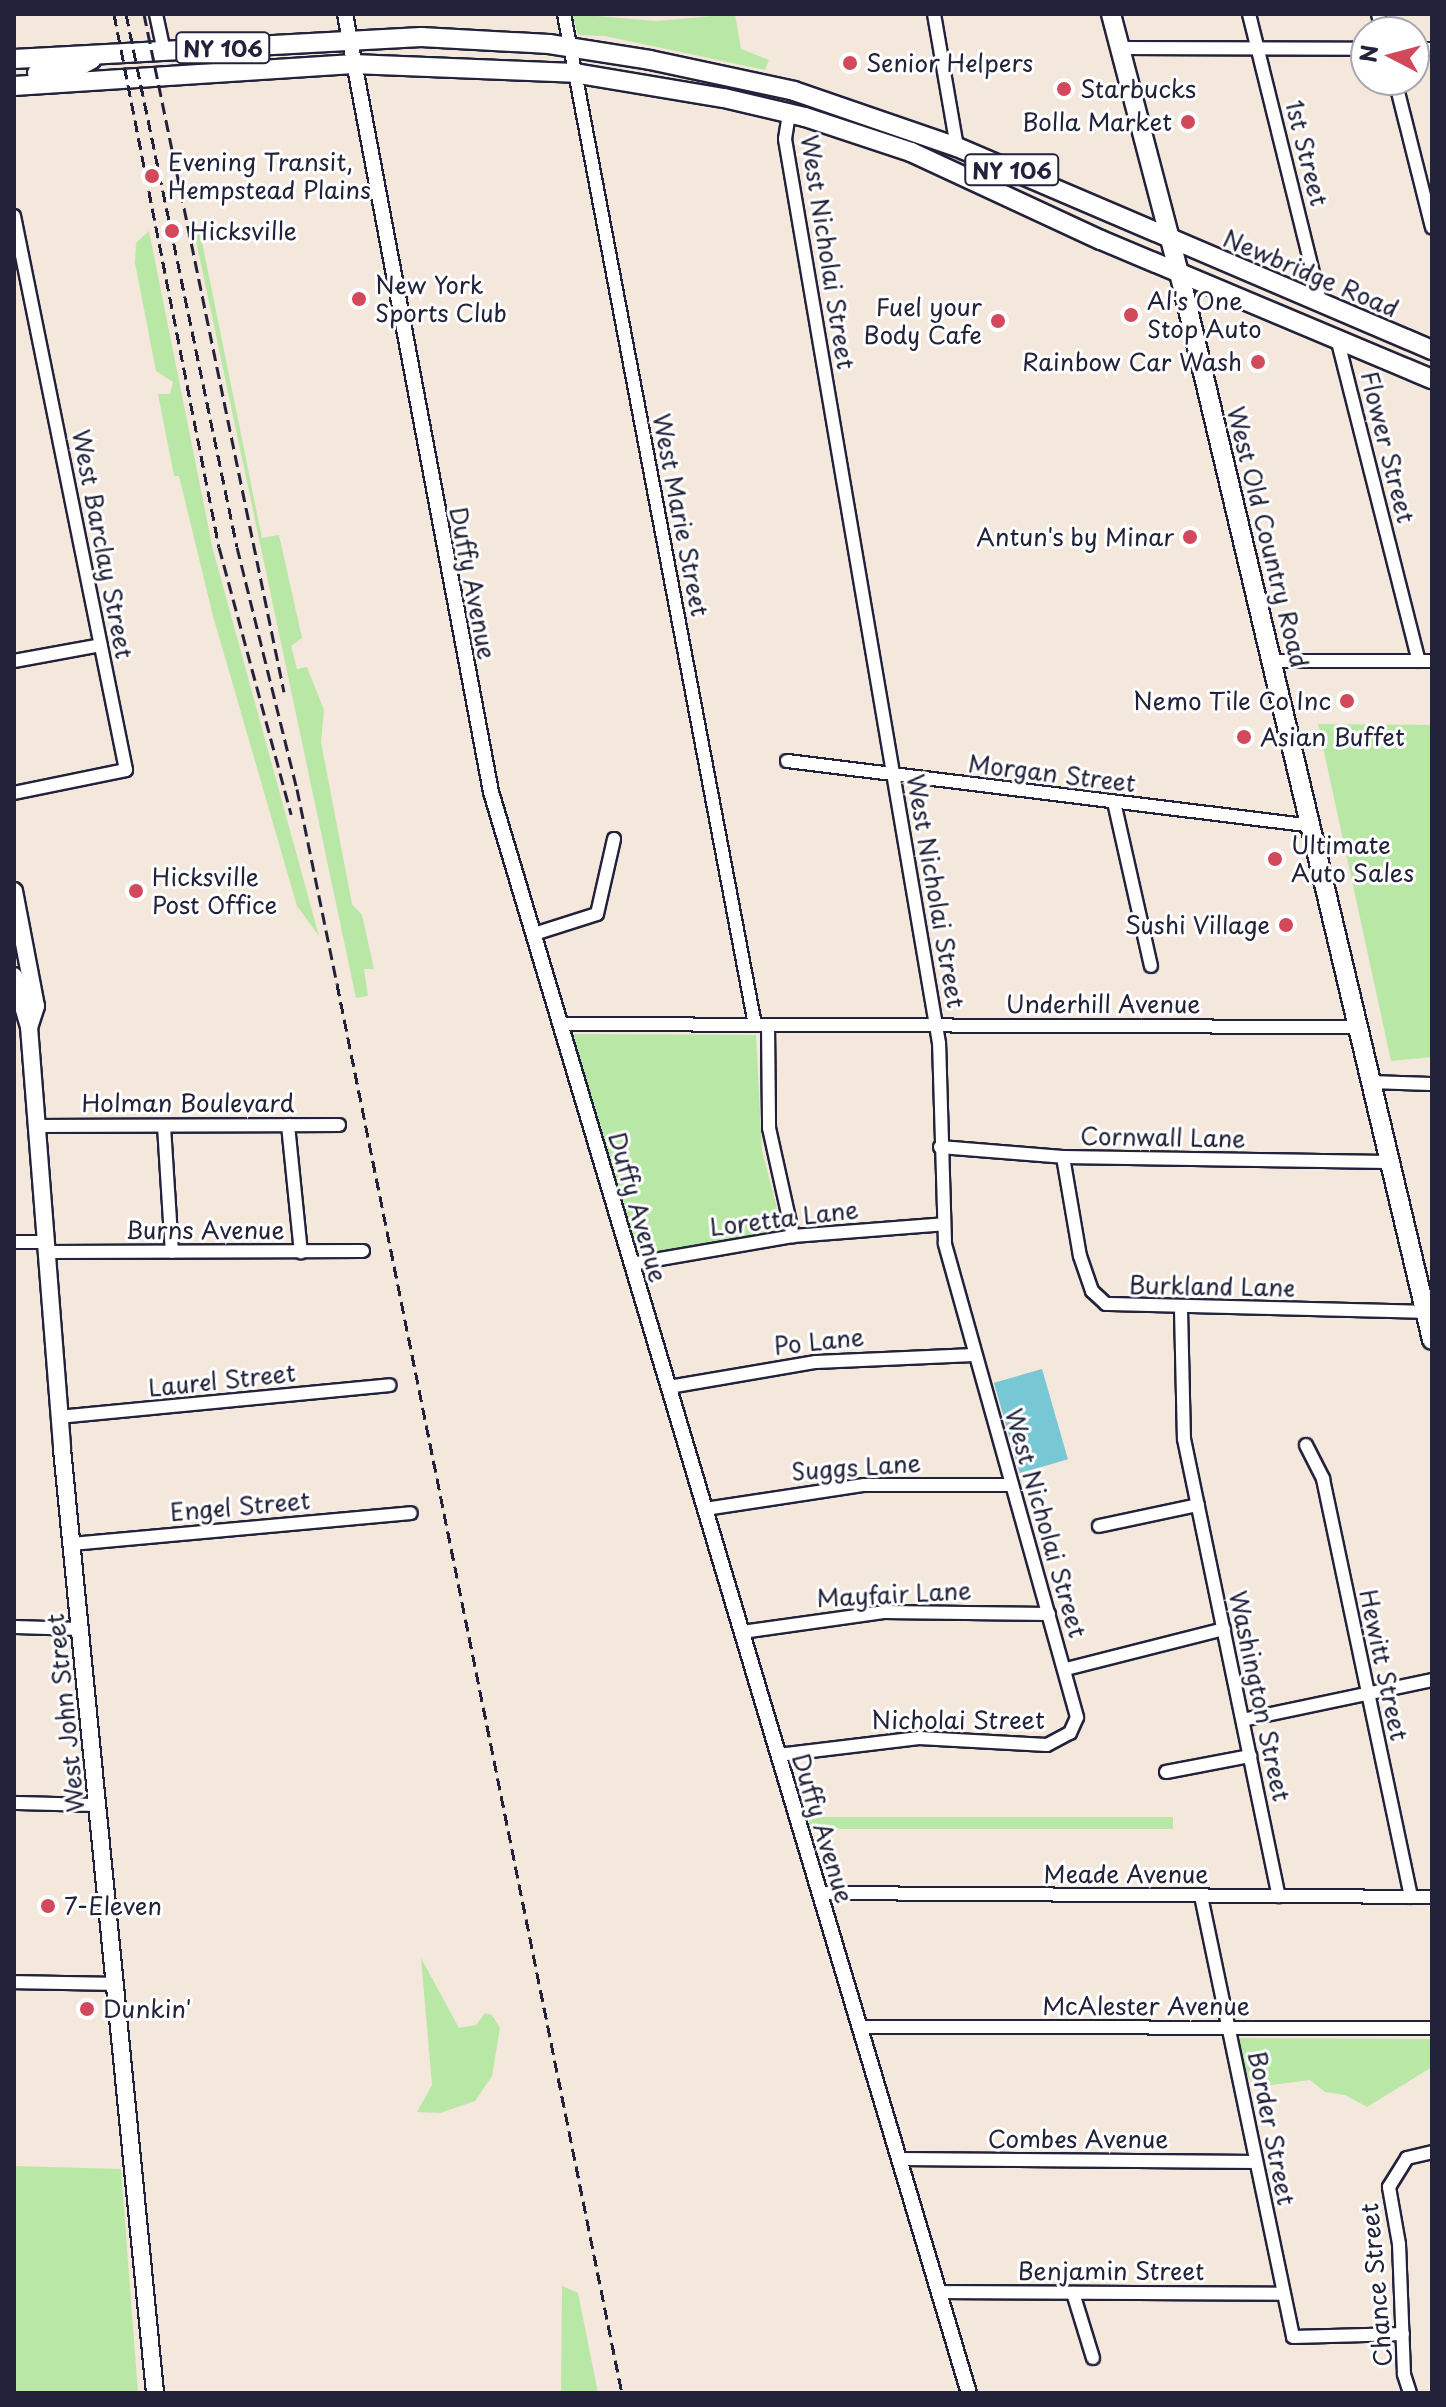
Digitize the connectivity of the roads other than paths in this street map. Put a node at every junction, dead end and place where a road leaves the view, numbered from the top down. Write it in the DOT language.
graph roads {
  1 [pos="156,14"];
  2 [pos="345,14"];
  3 [pos="564,14"];
  4 [pos="934,14"];
  5 [pos="1111,14"];
  6 [pos="1249,14"];
  7 [pos="349,39"];
  8 [pos="227,47"];
  9 [pos="570,47"];
  10 [pos="1120,48"];
  11 [pos="1257,49"];
  12 [pos="1350,49"];
  13 [pos="164,52"];
  14 [pos="97,55"];
  15 [pos="14,59"];
  16 [pos="353,64"];
  17 [pos="574,73"];
  18 [pos="168,75"];
  19 [pos="14,84"];
  20 [pos="794,91"];
  21 [pos="1399,96"];
  22 [pos="789,113"];
  23 [pos="948,144"];
  24 [pos="936,164"];
  25 [pos="14,216"];
  26 [pos="1432,227"];
  27 [pos="1171,238"];
  28 [pos="1179,273"];
  29 [pos="1321,304"];
  30 [pos="1337,338"];
  31 [pos="1432,350"];
  32 [pos="1432,379"];
  33 [pos="101,645"];
  34 [pos="14,661"];
  35 [pos="1273,661"];
  36 [pos="1426,661"];
  37 [pos="787,761"];
  38 [pos="894,776"];
  39 [pos="14,793"];
  40 [pos="1114,802"];
  41 [pos="1313,826"];
  42 [pos="614,839"];
  43 [pos="14,891"];
  44 [pos="534,934"];
  45 [pos="20,948"];
  46 [pos="1151,966"];
  47 [pos="14,976"];
  48 [pos="561,1024"];
  49 [pos="761,1025"];
  50 [pos="937,1026"];
  51 [pos="22,1027"];
  52 [pos="1357,1027"];
  53 [pos="1369,1082"];
  54 [pos="1432,1084"];
  55 [pos="288,1125"];
  56 [pos="339,1125"];
  57 [pos="38,1126"];
  58 [pos="164,1126"];
  59 [pos="940,1147"];
  60 [pos="1063,1157"];
  61 [pos="1387,1162"];
  62 [pos="944,1224"];
  63 [pos="793,1236"];
  64 [pos="14,1242"];
  65 [pos="47,1247"];
  66 [pos="363,1251"];
  67 [pos="172,1252"];
  68 [pos="301,1252"];
  69 [pos="631,1264"];
  70 [pos="1181,1309"];
  71 [pos="1425,1312"];
  72 [pos="1432,1338"];
  73 [pos="974,1355"];
  74 [pos="389,1385"];
  75 [pos="669,1387"];
  76 [pos="59,1417"];
  77 [pos="1306,1445"];
  78 [pos="1012,1485"];
  79 [pos="1198,1505"];
  80 [pos="705,1509"];
  81 [pos="411,1513"];
  82 [pos="1099,1526"];
  83 [pos="72,1544"];
  84 [pos="1049,1614"];
  85 [pos="14,1627"];
  86 [pos="81,1629"];
  87 [pos="1224,1629"];
  88 [pos="742,1632"];
  89 [pos="1066,1669"];
  90 [pos="1432,1680"];
  91 [pos="1367,1693"];
  92 [pos="1243,1720"];
  93 [pos="778,1755"];
  94 [pos="1250,1756"];
  95 [pos="1166,1772"];
  96 [pos="14,1803"];
  97 [pos="98,1805"];
  98 [pos="819,1893"];
  99 [pos="1201,1896"];
  100 [pos="1279,1896"];
  101 [pos="1411,1897"];
  102 [pos="1432,1897"];
  103 [pos="14,1982"];
  104 [pos="114,1984"];
  105 [pos="859,2027"];
  106 [pos="1432,2028"];
  107 [pos="1229,2029"];
  108 [pos="1432,2152"];
  109 [pos="899,2159"];
  110 [pos="1256,2162"];
  111 [pos="939,2292"];
  112 [pos="1073,2293"];
  113 [pos="1283,2294"];
  114 [pos="1403,2334"];
  115 [pos="1093,2358"];
  116 [pos="155,2393"];
  117 [pos="969,2393"];
  118 [pos="1410,2393"];
  1 -- 13 [label="street"];
  2 -- 7 [label="street, Duffy Avenue"];
  3 -- 9 [label="street, West Marie Street"];
  4 -- 23 [label="street"];
  5 -- 10 [label="main road, West Old Country Road"];
  6 -- 11 [label="street, 1st Street"];
  7 -- 8 [label="main road, NY 106"];
  7 -- 9 [label="main road, NY 106"];
  7 -- 16 [label="street, Duffy Avenue"];
  8 -- 13 [label="main road, NY 106"];
  8 -- 18 [label="main road"];
  9 -- 17 [label="street, West Marie Street"];
  9 -- 20 [label="main road, NY 106"];
  10 -- 11 [label="street"];
  10 -- 27 [label="main road, West Old Country Road"];
  11 -- 12 [label="street"];
  11 -- 29 [label="street, 1st Street"];
  13 -- 14 [label="main road, NY 106"];
  14 -- 15 [label="main road, NY 106"];
  14 -- 19 [label="main road"];
  16 -- 17 [label="main road, NY 106"];
  16 -- 18 [label="main road, NY 106"];
  16 -- 44 [label="street, Duffy Avenue"];
  17 -- 22 [label="main road, NY 106"];
  17 -- 49 [label="street, West Marie Street"];
  18 -- 19 [label="main road, NY 106"];
  20 -- 22 [label="main road"];
  20 -- 23 [label="main road, NY 106"];
  21 -- 26 [label="street"];
  22 -- 24 [label="main road, NY 106"];
  22 -- 38 [label="street, West Nicholai Street"];
  23 -- 24 [label="main road"];
  23 -- 27 [label="main road, NY 106"];
  24 -- 28 [label="main road, NY 106"];
  25 -- 33 [label="street, West Barclay Street"];
  27 -- 28 [label="main road, West Old Country Road"];
  27 -- 29 [label="main road, Newbridge Road / NY 106"];
  28 -- 30 [label="main road, Newbridge Road / NY 106"];
  28 -- 35 [label="main road, West Old Country Road"];
  29 -- 31 [label="main road, Newbridge Road / NY 106"];
  30 -- 32 [label="main road, Newbridge Road / NY 106"];
  30 -- 36 [label="street, Flower Street"];
  33 -- 34 [label="street"];
  33 -- 39 [label="street, West Barclay Street"];
  35 -- 36 [label="street"];
  35 -- 41 [label="main road, West Old Country Road"];
  37 -- 38 [label="street, Morgan Street"];
  38 -- 40 [label="street, Morgan Street"];
  38 -- 50 [label="street, West Nicholai Street"];
  40 -- 41 [label="street, Morgan Street"];
  40 -- 46 [label="street"];
  41 -- 52 [label="main road, West Old Country Road"];
  42 -- 44 [label="street"];
  43 -- 45 [label="main road, West John Street"];
  44 -- 48 [label="street, Duffy Avenue"];
  45 -- 51 [label="main road, West John Street"];
  47 -- 51 [label="main road, West John Street"];
  48 -- 49 [label="street, Underhill Avenue"];
  48 -- 69 [label="street, Duffy Avenue"];
  49 -- 50 [label="street, Underhill Avenue"];
  49 -- 63 [label="street, West Marie Street"];
  50 -- 52 [label="street, Underhill Avenue"];
  50 -- 59 [label="street, West Nicholai Street"];
  51 -- 57 [label="main road, West John Street"];
  52 -- 53 [label="main road, West Old Country Road"];
  53 -- 54 [label="street"];
  53 -- 61 [label="main road, West Old Country Road"];
  55 -- 56 [label="street, Holman Boulevard"];
  55 -- 58 [label="street, Holman Boulevard"];
  55 -- 68 [label="street"];
  57 -- 58 [label="street, Holman Boulevard"];
  57 -- 65 [label="main road, West John Street"];
  58 -- 67 [label="street"];
  59 -- 60 [label="street, Cornwall Lane"];
  59 -- 62 [label="street, West Nicholai Street"];
  60 -- 61 [label="street, Cornwall Lane"];
  60 -- 70 [label="street, Burkland Lane"];
  61 -- 71 [label="main road, West Old Country Road"];
  62 -- 63 [label="street, Loretta Lane"];
  62 -- 73 [label="street, West Nicholai Street"];
  63 -- 69 [label="street, Loretta Lane"];
  64 -- 65 [label="street, Burns Avenue"];
  65 -- 67 [label="street, Burns Avenue"];
  65 -- 76 [label="main road, West John Street"];
  66 -- 68 [label="street, Burns Avenue"];
  67 -- 68 [label="street, Burns Avenue"];
  69 -- 75 [label="street, Duffy Avenue"];
  70 -- 71 [label="street, Burkland Lane"];
  70 -- 79 [label="street, Washington Street"];
  71 -- 72 [label="main road, West Old Country Road"];
  73 -- 75 [label="street, Po Lane"];
  73 -- 78 [label="street, West Nicholai Street"];
  74 -- 76 [label="street, Laurel Street"];
  75 -- 80 [label="street, Duffy Avenue"];
  76 -- 83 [label="main road, West John Street"];
  77 -- 91 [label="street, Hewitt Street"];
  78 -- 80 [label="street, Suggs Lane"];
  78 -- 84 [label="street, West Nicholai Street"];
  79 -- 82 [label="street"];
  79 -- 87 [label="street, Washington Street"];
  80 -- 88 [label="street, Duffy Avenue"];
  81 -- 83 [label="street, Engel Street"];
  83 -- 86 [label="main road, West John Street"];
  84 -- 88 [label="street, Mayfair Lane"];
  84 -- 89 [label="street, West Nicholai Street"];
  85 -- 86 [label="street"];
  86 -- 97 [label="main road, West John Street"];
  87 -- 89 [label="street"];
  87 -- 92 [label="street, Washington Street"];
  88 -- 93 [label="street, Duffy Avenue"];
  89 -- 93 [label="street, Nicholai Street"];
  90 -- 91 [label="street"];
  91 -- 92 [label="street"];
  91 -- 101 [label="street, Hewitt Street"];
  92 -- 94 [label="street, Washington Street"];
  93 -- 98 [label="street, Duffy Avenue"];
  94 -- 95 [label="street"];
  94 -- 100 [label="street, Washington Street"];
  96 -- 97 [label="street"];
  97 -- 104 [label="main road, West John Street"];
  98 -- 99 [label="street, Meade Avenue"];
  98 -- 105 [label="street, Duffy Avenue"];
  99 -- 100 [label="street, Meade Avenue"];
  99 -- 107 [label="street, Border Street"];
  100 -- 101 [label="street, Meade Avenue"];
  101 -- 102 [label="street, Meade Avenue"];
  103 -- 104 [label="street"];
  104 -- 116 [label="main road, West John Street"];
  105 -- 107 [label="street, McAlester Avenue"];
  105 -- 109 [label="street, Duffy Avenue"];
  106 -- 107 [label="street, McAlester Avenue"];
  107 -- 110 [label="street, Border Street"];
  108 -- 114 [label="street, Chance Street"];
  109 -- 110 [label="street, Combes Avenue"];
  109 -- 111 [label="street, Duffy Avenue"];
  110 -- 113 [label="street, Border Street"];
  111 -- 112 [label="street, Benjamin Street"];
  111 -- 117 [label="street, Duffy Avenue"];
  112 -- 113 [label="street, Benjamin Street"];
  112 -- 115 [label="street"];
  113 -- 114 [label="street, Border Street"];
  114 -- 118 [label="street, Chance Street"];
}
